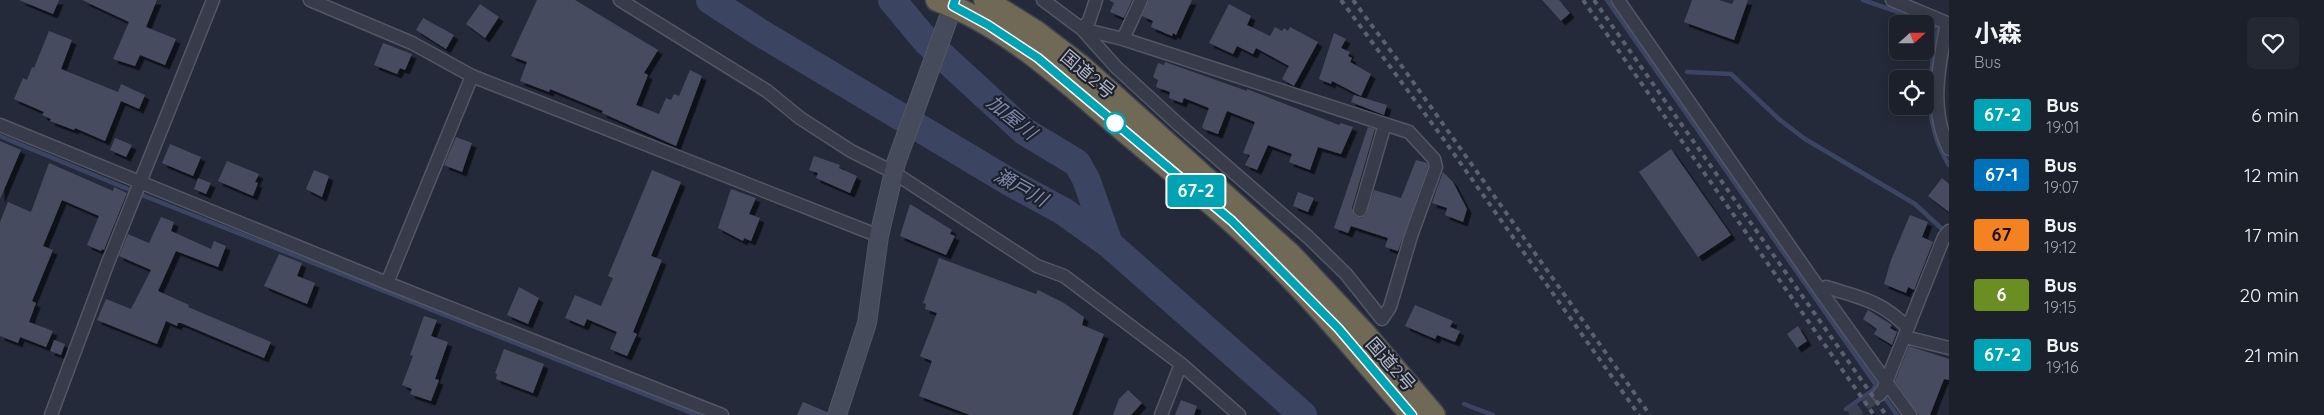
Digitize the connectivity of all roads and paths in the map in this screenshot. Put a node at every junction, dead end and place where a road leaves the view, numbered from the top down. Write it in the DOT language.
graph roads {
  1 [pos="213,0"];
  2 [pos="310,0"];
  3 [pos="620,0"];
  4 [pos="985,0"];
  5 [pos="1044,0"];
  6 [pos="1096,0"];
  7 [pos="1141,0"];
  8 [pos="1618,0"];
  9 [pos="1892,0"];
  10 [pos="948,2"];
  11 [pos="1082,29"];
  12 [pos="1123,39"];
  13 [pos="1116,67"];
  14 [pos="472,76"];
  15 [pos="1101,83"];
  16 [pos="1385,124"];
  17 [pos="0,125"];
  18 [pos="1949,150"];
  19 [pos="894,168"];
  20 [pos="138,189"];
  21 [pos="1360,210"];
  22 [pos="1949,231"];
  23 [pos="879,236"];
  24 [pos="387,283"];
  25 [pos="1820,290"];
  26 [pos="1374,327"];
  27 [pos="1907,333"];
  28 [pos="1949,348"];
  29 [pos="1181,364"];
  30 [pos="1883,388"];
  31 [pos="51,415"];
  32 [pos="722,415"];
  33 [pos="837,415"];
  34 [pos="1161,415"];
  35 [pos="1239,415"];
  36 [pos="1412,415"];
  37 [pos="1434,415"];
  38 [pos="1910,415"];
  1 -- 20 [label="street"];
  2 -- 14 [label="street"];
  3 -- 19 [label="street"];
  4 -- 15 [label="highway, 国道2号"];
  5 -- 11 [label="street"];
  6 -- 11 [label="street"];
  7 -- 12 [label="street"];
  8 -- 25 [label="street"];
  9 -- 18 [label="street"];
  10 -- 19 [label="street"];
  10 -- 36 [label="highway, 国道2号"];
  11 -- 12 [label="street"];
  11 -- 13 [label="street"];
  12 -- 16 [label="street"];
  13 -- 15 [label="street"];
  13 -- 26 [label="street"];
  14 -- 23 [label="street"];
  14 -- 24 [label="street"];
  15 -- 26 [label="highway, 国道2号"];
  16 -- 21 [label="street"];
  16 -- 26 [label="street"];
  17 -- 20 [label="street"];
  19 -- 23 [label="street"];
  19 -- 29 [label="street"];
  20 -- 24 [label="street"];
  20 -- 31 [label="street"];
  22 -- 27 [label="street"];
  23 -- 33 [label="street"];
  24 -- 32 [label="street"];
  25 -- 27 [label="street"];
  25 -- 30 [label="street"];
  26 -- 37 [label="highway, 国道2号"];
  27 -- 28 [label="street"];
  27 -- 30 [label="street"];
  29 -- 34 [label="street"];
  29 -- 35 [label="street"];
  30 -- 38 [label="street"];
}
